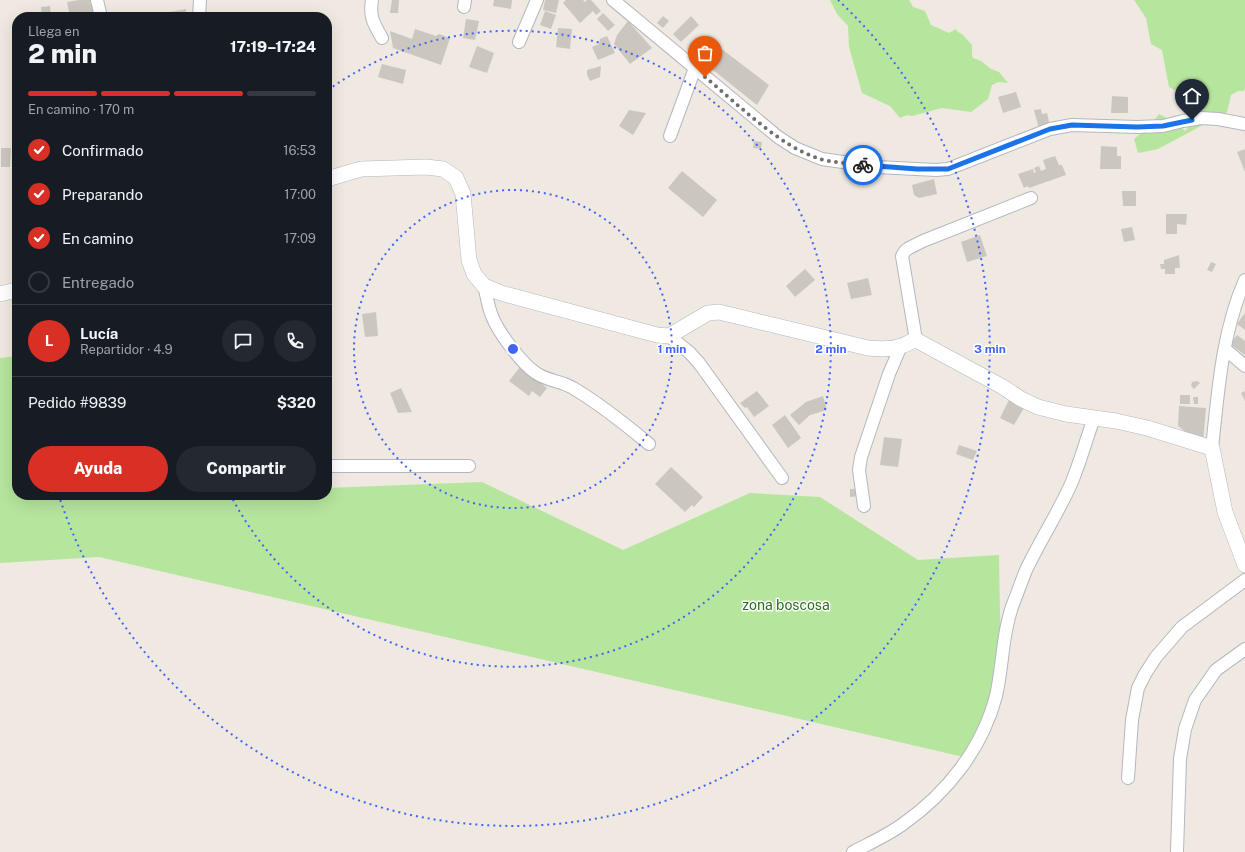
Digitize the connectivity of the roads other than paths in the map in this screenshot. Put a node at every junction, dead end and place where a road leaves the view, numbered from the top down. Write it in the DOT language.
graph roads {
  1 [pos="97,0"];
  2 [pos="200,0"];
  3 [pos="372,0"];
  4 [pos="536,0"];
  5 [pos="612,0"];
  6 [pos="100,12"];
  7 [pos="199,12"];
  8 [pos="382,38"];
  9 [pos="519,42"];
  10 [pos="695,68"];
  11 [pos="1245,124"];
  12 [pos="670,136"];
  13 [pos="332,178"];
  14 [pos="1031,198"];
  15 [pos="1245,280"];
  16 [pos="484,286"];
  17 [pos="12,291"];
  18 [pos="0,294"];
  19 [pos="669,336"];
  20 [pos="916,340"];
  21 [pos="901,346"];
  22 [pos="1225,349"];
  23 [pos="1245,366"];
  24 [pos="1094,418"];
  25 [pos="649,444"];
  26 [pos="1212,448"];
  27 [pos="332,466"];
  28 [pos="469,466"];
  29 [pos="782,478"];
  30 [pos="864,506"];
  31 [pos="1245,565"];
  32 [pos="1245,580"];
  33 [pos="1245,649"];
  34 [pos="1128,778"];
  35 [pos="853,852"];
  36 [pos="1177,852"];
  1 -- 6 [label="street"];
  2 -- 7 [label="street"];
  3 -- 8 [label="street"];
  4 -- 9 [label="street"];
  5 -- 10 [label="street"];
  10 -- 11 [label="street"];
  10 -- 12 [label="street"];
  13 -- 16 [label="street"];
  14 -- 20 [label="street"];
  15 -- 22 [label="street"];
  16 -- 19 [label="street"];
  16 -- 25 [label="street"];
  17 -- 18 [label="street"];
  19 -- 21 [label="street"];
  19 -- 29 [label="street"];
  20 -- 21 [label="street"];
  20 -- 24 [label="street"];
  21 -- 30 [label="street"];
  22 -- 23 [label="street"];
  22 -- 26 [label="street"];
  24 -- 26 [label="street"];
  24 -- 35 [label="street"];
  26 -- 31 [label="street"];
  27 -- 28 [label="street"];
  32 -- 34 [label="street"];
  33 -- 36 [label="street"];
}
